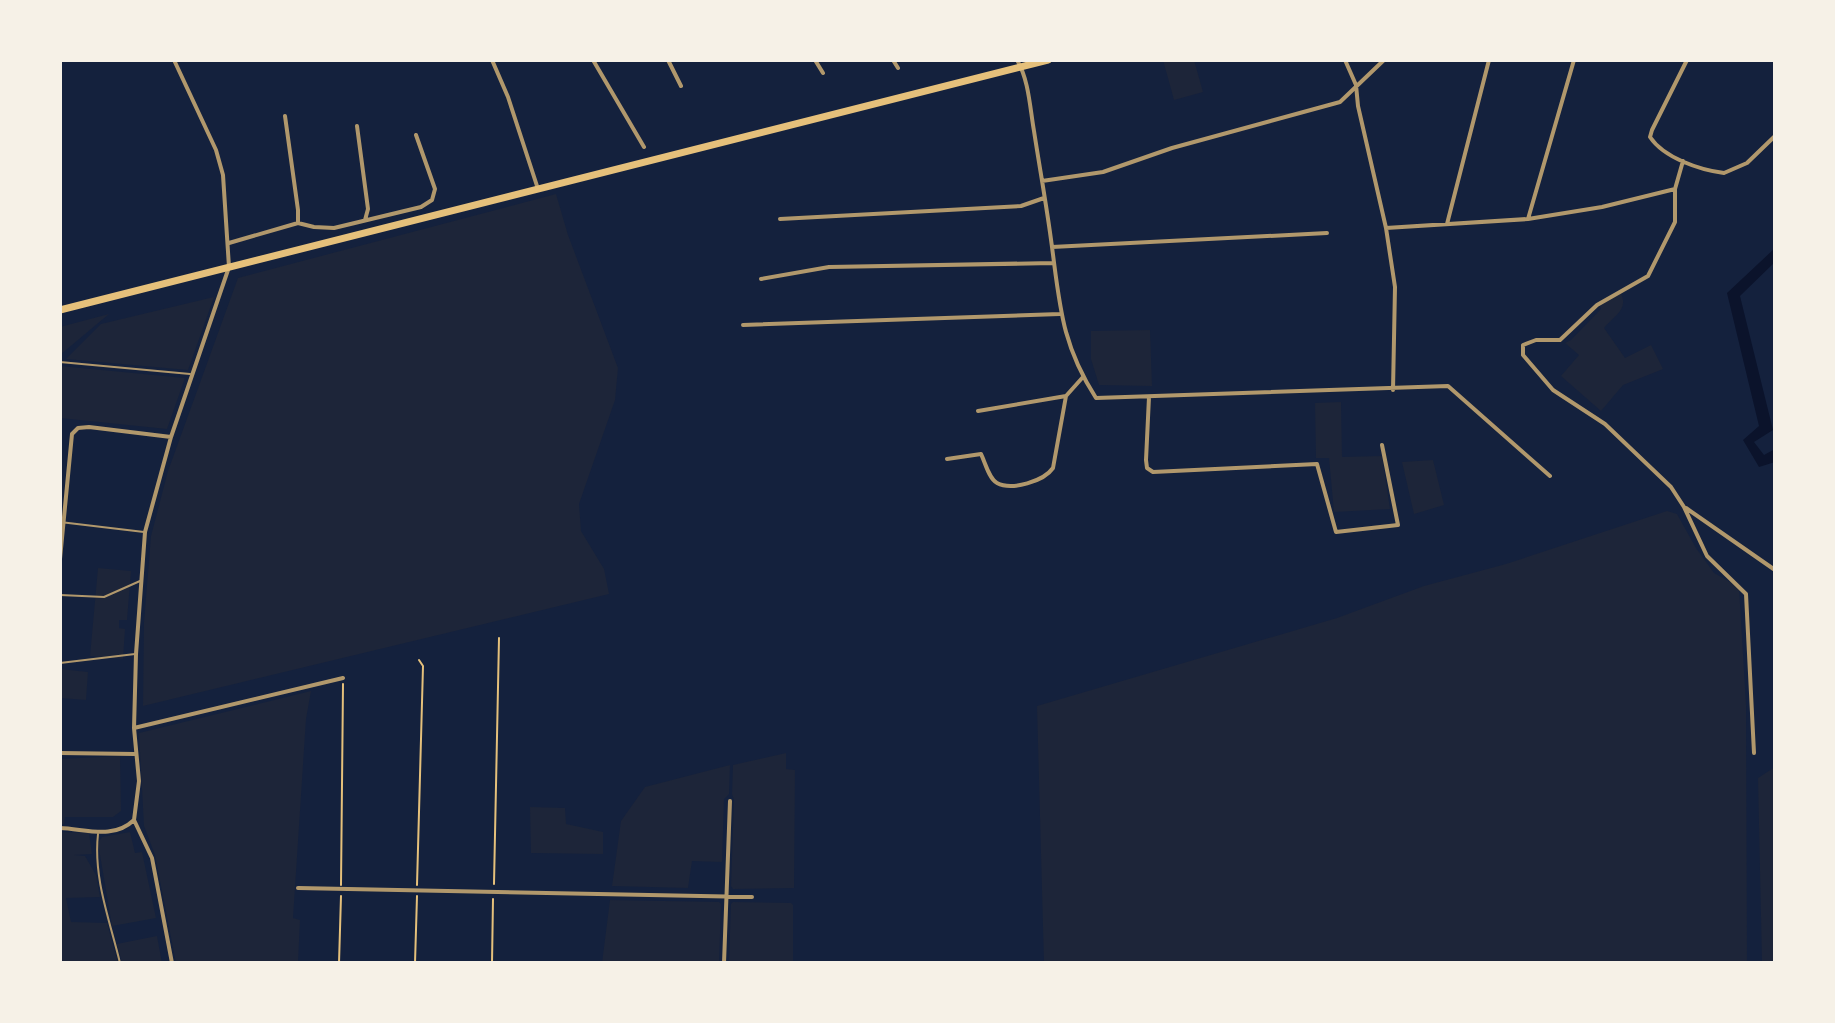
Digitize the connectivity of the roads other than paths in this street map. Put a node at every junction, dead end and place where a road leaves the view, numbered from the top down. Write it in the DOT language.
graph roads {
  1 [pos="174,60"];
  2 [pos="492,60"];
  3 [pos="593,60"];
  4 [pos="668,60"];
  5 [pos="815,60"];
  6 [pos="893,60"];
  7 [pos="1048,60"];
  8 [pos="1345,60"];
  9 [pos="1384,60"];
  10 [pos="1489,60"];
  11 [pos="1574,60"];
  12 [pos="1687,60"];
  13 [pos="1019,63"];
  14 [pos="898,68"];
  15 [pos="823,73"];
  16 [pos="1356,85"];
  17 [pos="681,86"];
  18 [pos="285,116"];
  19 [pos="357,126"];
  20 [pos="416,135"];
  21 [pos="1775,136"];
  22 [pos="644,147"];
  23 [pos="1683,161"];
  24 [pos="1042,181"];
  25 [pos="538,189"];
  26 [pos="1675,189"];
  27 [pos="1044,198"];
  28 [pos="780,219"];
  29 [pos="1528,219"];
  30 [pos="365,220"];
  31 [pos="298,223"];
  32 [pos="1447,224"];
  33 [pos="1386,228"];
  34 [pos="1327,233"];
  35 [pos="229,243"];
  36 [pos="1052,247"];
  37 [pos="1053,263"];
  38 [pos="229,267"];
  39 [pos="761,279"];
  40 [pos="60,310"];
  41 [pos="1060,314"];
  42 [pos="743,325"];
  43 [pos="60,362"];
  44 [pos="193,375"];
  45 [pos="1083,377"];
  46 [pos="1393,390"];
  47 [pos="1066,396"];
  48 [pos="1149,397"];
  49 [pos="978,411"];
  50 [pos="171,437"];
  51 [pos="1382,445"];
  52 [pos="947,459"];
  53 [pos="1550,476"];
  54 [pos="1684,507"];
  55 [pos="62,522"];
  56 [pos="145,532"];
  57 [pos="60,559"];
  58 [pos="1775,570"];
  59 [pos="141,581"];
  60 [pos="60,595"];
  61 [pos="136,654"];
  62 [pos="60,663"];
  63 [pos="343,678"];
  64 [pos="134,728"];
  65 [pos="60,753"];
  66 [pos="1754,753"];
  67 [pos="135,754"];
  68 [pos="730,801"];
  69 [pos="134,820"];
  70 [pos="60,828"];
  71 [pos="98,833"];
  72 [pos="298,888"];
  73 [pos="726,897"];
  74 [pos="752,897"];
  75 [pos="120,963"];
  76 [pos="172,963"];
  77 [pos="724,963"];
  1 -- 35 [label="street"];
  2 -- 25 [label="street"];
  3 -- 22 [label="street"];
  4 -- 17 [label="street"];
  5 -- 15 [label="street"];
  6 -- 14 [label="street"];
  7 -- 13 [label="main road"];
  8 -- 16 [label="street"];
  9 -- 16 [label="street"];
  10 -- 32 [label="street"];
  11 -- 29 [label="street"];
  12 -- 23 [label="street"];
  13 -- 24 [label="street"];
  13 -- 25 [label="main road"];
  16 -- 24 [label="street"];
  16 -- 33 [label="street"];
  18 -- 31 [label="street"];
  19 -- 30 [label="street"];
  20 -- 30 [label="street"];
  21 -- 23 [label="street"];
  23 -- 26 [label="street"];
  24 -- 27 [label="street"];
  25 -- 38 [label="main road"];
  26 -- 29 [label="street"];
  26 -- 54 [label="street"];
  27 -- 28 [label="street"];
  27 -- 36 [label="street"];
  29 -- 32 [label="street"];
  30 -- 31 [label="street"];
  31 -- 35 [label="street"];
  32 -- 33 [label="street"];
  33 -- 46 [label="street"];
  34 -- 36 [label="street"];
  35 -- 38 [label="street"];
  36 -- 37 [label="street"];
  37 -- 39 [label="street"];
  37 -- 41 [label="street"];
  38 -- 40 [label="main road"];
  38 -- 44 [label="street"];
  41 -- 42 [label="street"];
  41 -- 45 [label="street"];
  43 -- 44 [label="lane"];
  44 -- 50 [label="street"];
  45 -- 47 [label="street"];
  45 -- 48 [label="street"];
  46 -- 48 [label="street"];
  46 -- 53 [label="street"];
  47 -- 49 [label="street"];
  47 -- 52 [label="street"];
  48 -- 51 [label="street"];
  50 -- 55 [label="street"];
  50 -- 56 [label="street"];
  54 -- 58 [label="street"];
  54 -- 66 [label="street"];
  55 -- 56 [label="lane"];
  55 -- 57 [label="street"];
  56 -- 59 [label="street"];
  59 -- 60 [label="lane"];
  59 -- 61 [label="street"];
  61 -- 62 [label="lane"];
  61 -- 64 [label="street"];
  63 -- 64 [label="street"];
  64 -- 67 [label="street"];
  65 -- 67 [label="street"];
  67 -- 69 [label="street"];
  68 -- 73 [label="street"];
  69 -- 71 [label="street"];
  69 -- 76 [label="street"];
  70 -- 71 [label="street"];
  71 -- 75 [label="lane"];
  72 -- 73 [label="street"];
  73 -- 74 [label="street"];
  73 -- 77 [label="street"];
}
